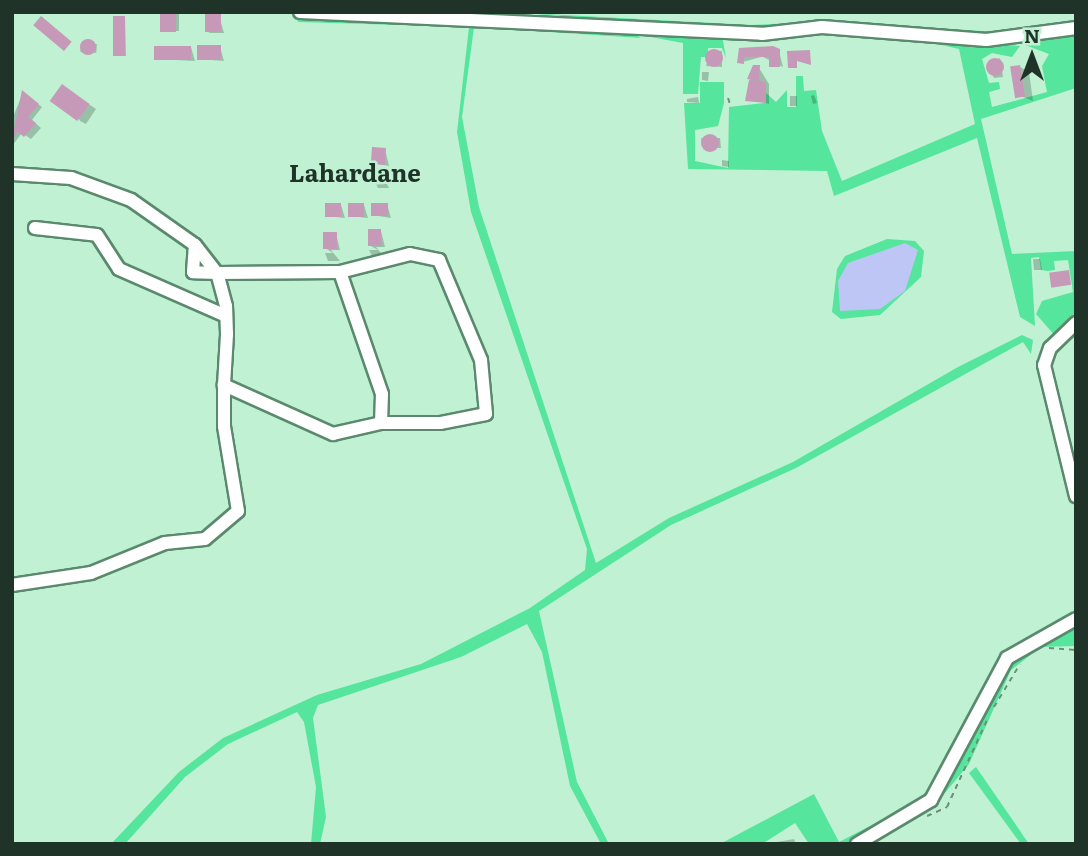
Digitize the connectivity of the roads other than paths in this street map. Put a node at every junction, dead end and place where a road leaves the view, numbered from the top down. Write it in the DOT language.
graph roads {
  1 [pos="300,12"];
  2 [pos="1076,28"];
  3 [pos="12,174"];
  4 [pos="35,228"];
  5 [pos="195,245"];
  6 [pos="340,272"];
  7 [pos="217,273"];
  8 [pos="226,316"];
  9 [pos="1076,323"];
  10 [pos="224,384"];
  11 [pos="381,423"];
  12 [pos="1076,496"];
  13 [pos="12,585"];
  14 [pos="1076,619"];
  15 [pos="857,844"];
  1 -- 2 [label="street"];
  3 -- 5 [label="street"];
  4 -- 8 [label="street"];
  5 -- 7 [label="street"];
  5 -- 7 [label="street"];
  6 -- 7 [label="street"];
  6 -- 11 [label="street"];
  6 -- 11 [label="street"];
  7 -- 8 [label="street"];
  8 -- 10 [label="street"];
  9 -- 12 [label="street"];
  10 -- 11 [label="street"];
  10 -- 13 [label="street"];
  14 -- 15 [label="street"];
}
